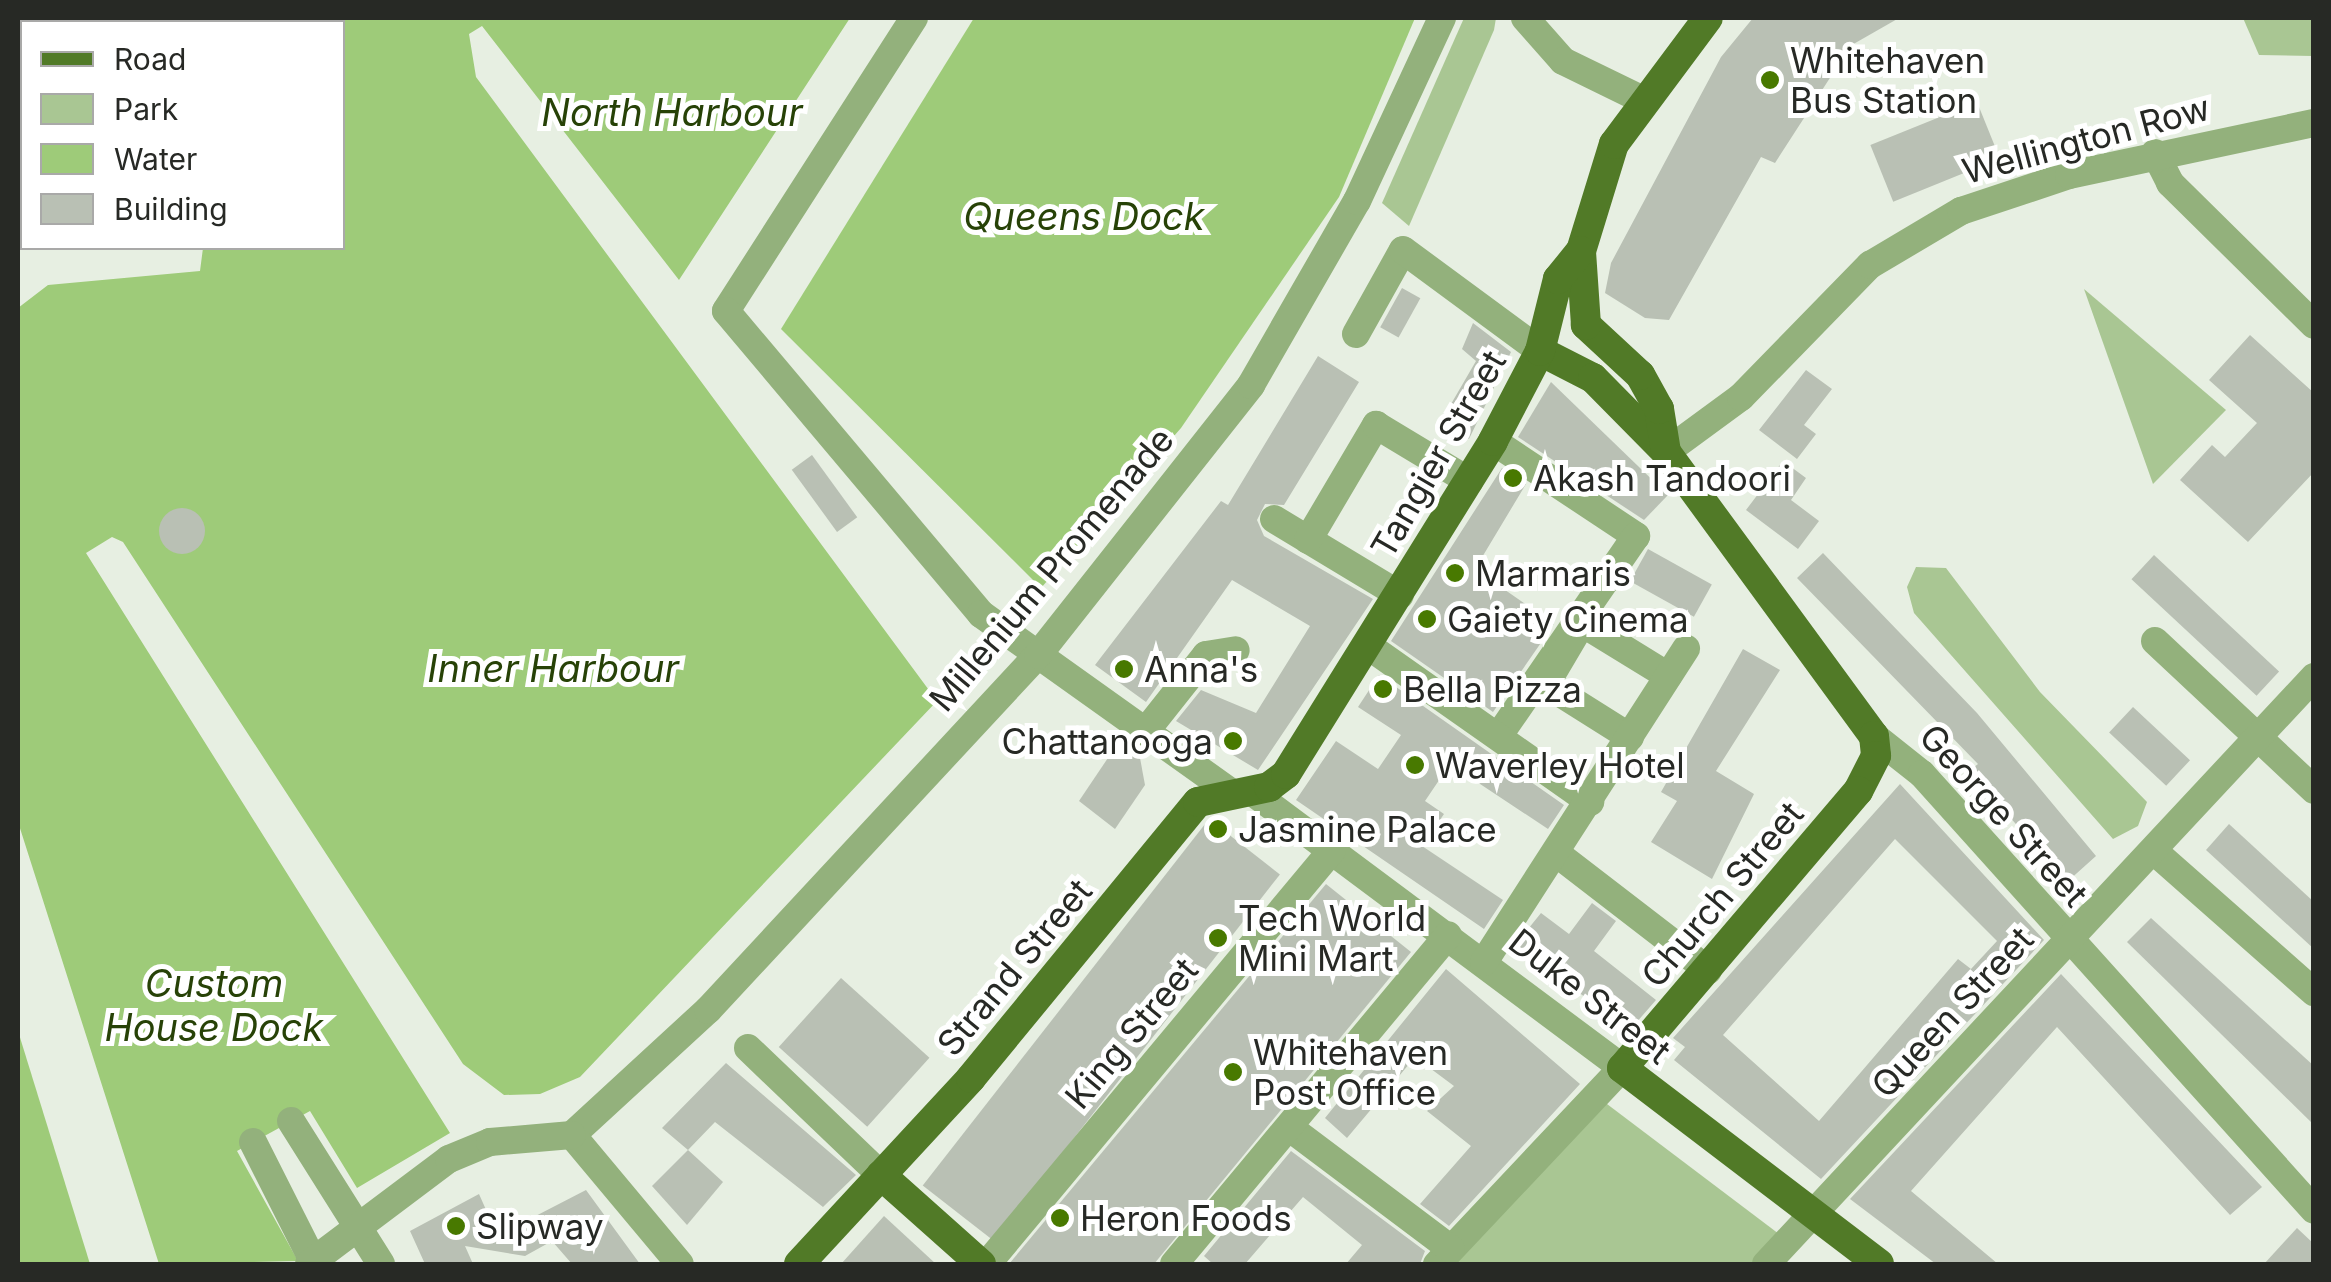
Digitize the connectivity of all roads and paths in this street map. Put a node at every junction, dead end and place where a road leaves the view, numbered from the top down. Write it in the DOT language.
graph roads {
  1 [pos="914,18"];
  2 [pos="1442,18"];
  3 [pos="1526,18"];
  4 [pos="1708,18"];
  5 [pos="1640,98"];
  6 [pos="2314,123"];
  7 [pos="2155,153"];
  8 [pos="1581,251"];
  9 [pos="2314,325"];
  10 [pos="1586,326"];
  11 [pos="1356,334"];
  12 [pos="1540,351"];
  13 [pos="1493,441"];
  14 [pos="1666,452"];
  15 [pos="1470,481"];
  16 [pos="1274,520"];
  17 [pos="1308,540"];
  18 [pos="1400,595"];
  19 [pos="2156,641"];
  20 [pos="1367,645"];
  21 [pos="1686,648"];
  22 [pos="1236,650"];
  23 [pos="1038,655"];
  24 [pos="1668,676"];
  25 [pos="2314,677"];
  26 [pos="1145,732"];
  27 [pos="1498,735"];
  28 [pos="1874,736"];
  29 [pos="1630,737"];
  30 [pos="2258,738"];
  31 [pos="2314,790"];
  32 [pos="1240,791"];
  33 [pos="1198,802"];
  34 [pos="1590,802"];
  35 [pos="1332,850"];
  36 [pos="2156,852"];
  37 [pos="1556,853"];
  38 [pos="1448,935"];
  39 [pos="2068,941"];
  40 [pos="1484,962"];
  41 [pos="1708,970"];
  42 [pos="2314,992"];
  43 [pos="748,1048"];
  44 [pos="1622,1068"];
  45 [pos="290,1122"];
  46 [pos="1290,1128"];
  47 [pos="572,1136"];
  48 [pos="252,1142"];
  49 [pos="881,1175"];
  50 [pos="2314,1210"];
  51 [pos="1816,1215"];
  52 [pos="354,1222"];
  53 [pos="1444,1257"];
  54 [pos="311,1262"];
  55 [pos="1182,1262"];
  56 [pos="382,1264"];
  57 [pos="680,1264"];
  58 [pos="799,1264"];
  59 [pos="984,1264"];
  60 [pos="1766,1264"];
  61 [pos="1880,1264"];
  1 -- 23 [label="street, Duke Street"];
  2 -- 23 [label="street, Millenium Promenade"];
  3 -- 5 [label="street"];
  4 -- 5 [label="main road"];
  5 -- 8 [label="main road"];
  6 -- 7 [label="street, Wellington Row"];
  7 -- 9 [label="street"];
  7 -- 14 [label="street, Wellington Row"];
  8 -- 10 [label="main road"];
  8 -- 12 [label="main road, Tangier Street"];
  10 -- 12 [label="main road, Tangier Street"];
  10 -- 14 [label="main road, George Street"];
  11 -- 12 [label="street"];
  12 -- 13 [label="main road, Tangier Street"];
  12 -- 14 [label="main road, George Street"];
  13 -- 15 [label="main road, Tangier Street"];
  13 -- 27 [label="street"];
  14 -- 28 [label="main road, George Street"];
  15 -- 17 [label="street"];
  15 -- 18 [label="main road, Tangier Street"];
  16 -- 17 [label="street"];
  17 -- 18 [label="street"];
  18 -- 20 [label="main road, Tangier Street"];
  19 -- 30 [label="street"];
  20 -- 27 [label="street"];
  20 -- 32 [label="main road, Tangier Street"];
  21 -- 24 [label="street"];
  22 -- 26 [label="street"];
  23 -- 26 [label="street, Duke Street"];
  23 -- 47 [label="street, Millenium Promenade"];
  24 -- 29 [label="street"];
  24 -- 29 [label="street"];
  25 -- 30 [label="street, Queen Street"];
  26 -- 32 [label="street, Duke Street"];
  27 -- 34 [label="street"];
  28 -- 39 [label="street, George Street"];
  28 -- 41 [label="main road, Church Street"];
  29 -- 34 [label="street"];
  30 -- 31 [label="street"];
  30 -- 36 [label="street, Queen Street"];
  32 -- 33 [label="main road, Tangier Street"];
  32 -- 35 [label="street, Duke Street"];
  33 -- 49 [label="main road, Strand Street"];
  34 -- 37 [label="street"];
  35 -- 38 [label="street, Duke Street"];
  35 -- 59 [label="street, King Street"];
  36 -- 39 [label="street, Queen Street"];
  36 -- 42 [label="street"];
  37 -- 40 [label="street"];
  37 -- 41 [label="street"];
  38 -- 40 [label="street, Duke Street"];
  38 -- 46 [label="street"];
  39 -- 50 [label="street, George Street"];
  39 -- 51 [label="street, Queen Street"];
  40 -- 44 [label="street, Duke Street"];
  41 -- 44 [label="main road, Church Street"];
  43 -- 49 [label="street"];
  44 -- 51 [label="main road, Duke Street"];
  44 -- 53 [label="street, Church Street"];
  45 -- 52 [label="street"];
  46 -- 53 [label="street"];
  46 -- 55 [label="street"];
  47 -- 52 [label="street"];
  47 -- 57 [label="street"];
  48 -- 54 [label="street"];
  49 -- 58 [label="main road, Strand Street"];
  49 -- 59 [label="main road"];
  51 -- 60 [label="street, Queen Street"];
  51 -- 61 [label="main road, Duke Street"];
  52 -- 54 [label="street"];
  52 -- 56 [label="street"];
}
